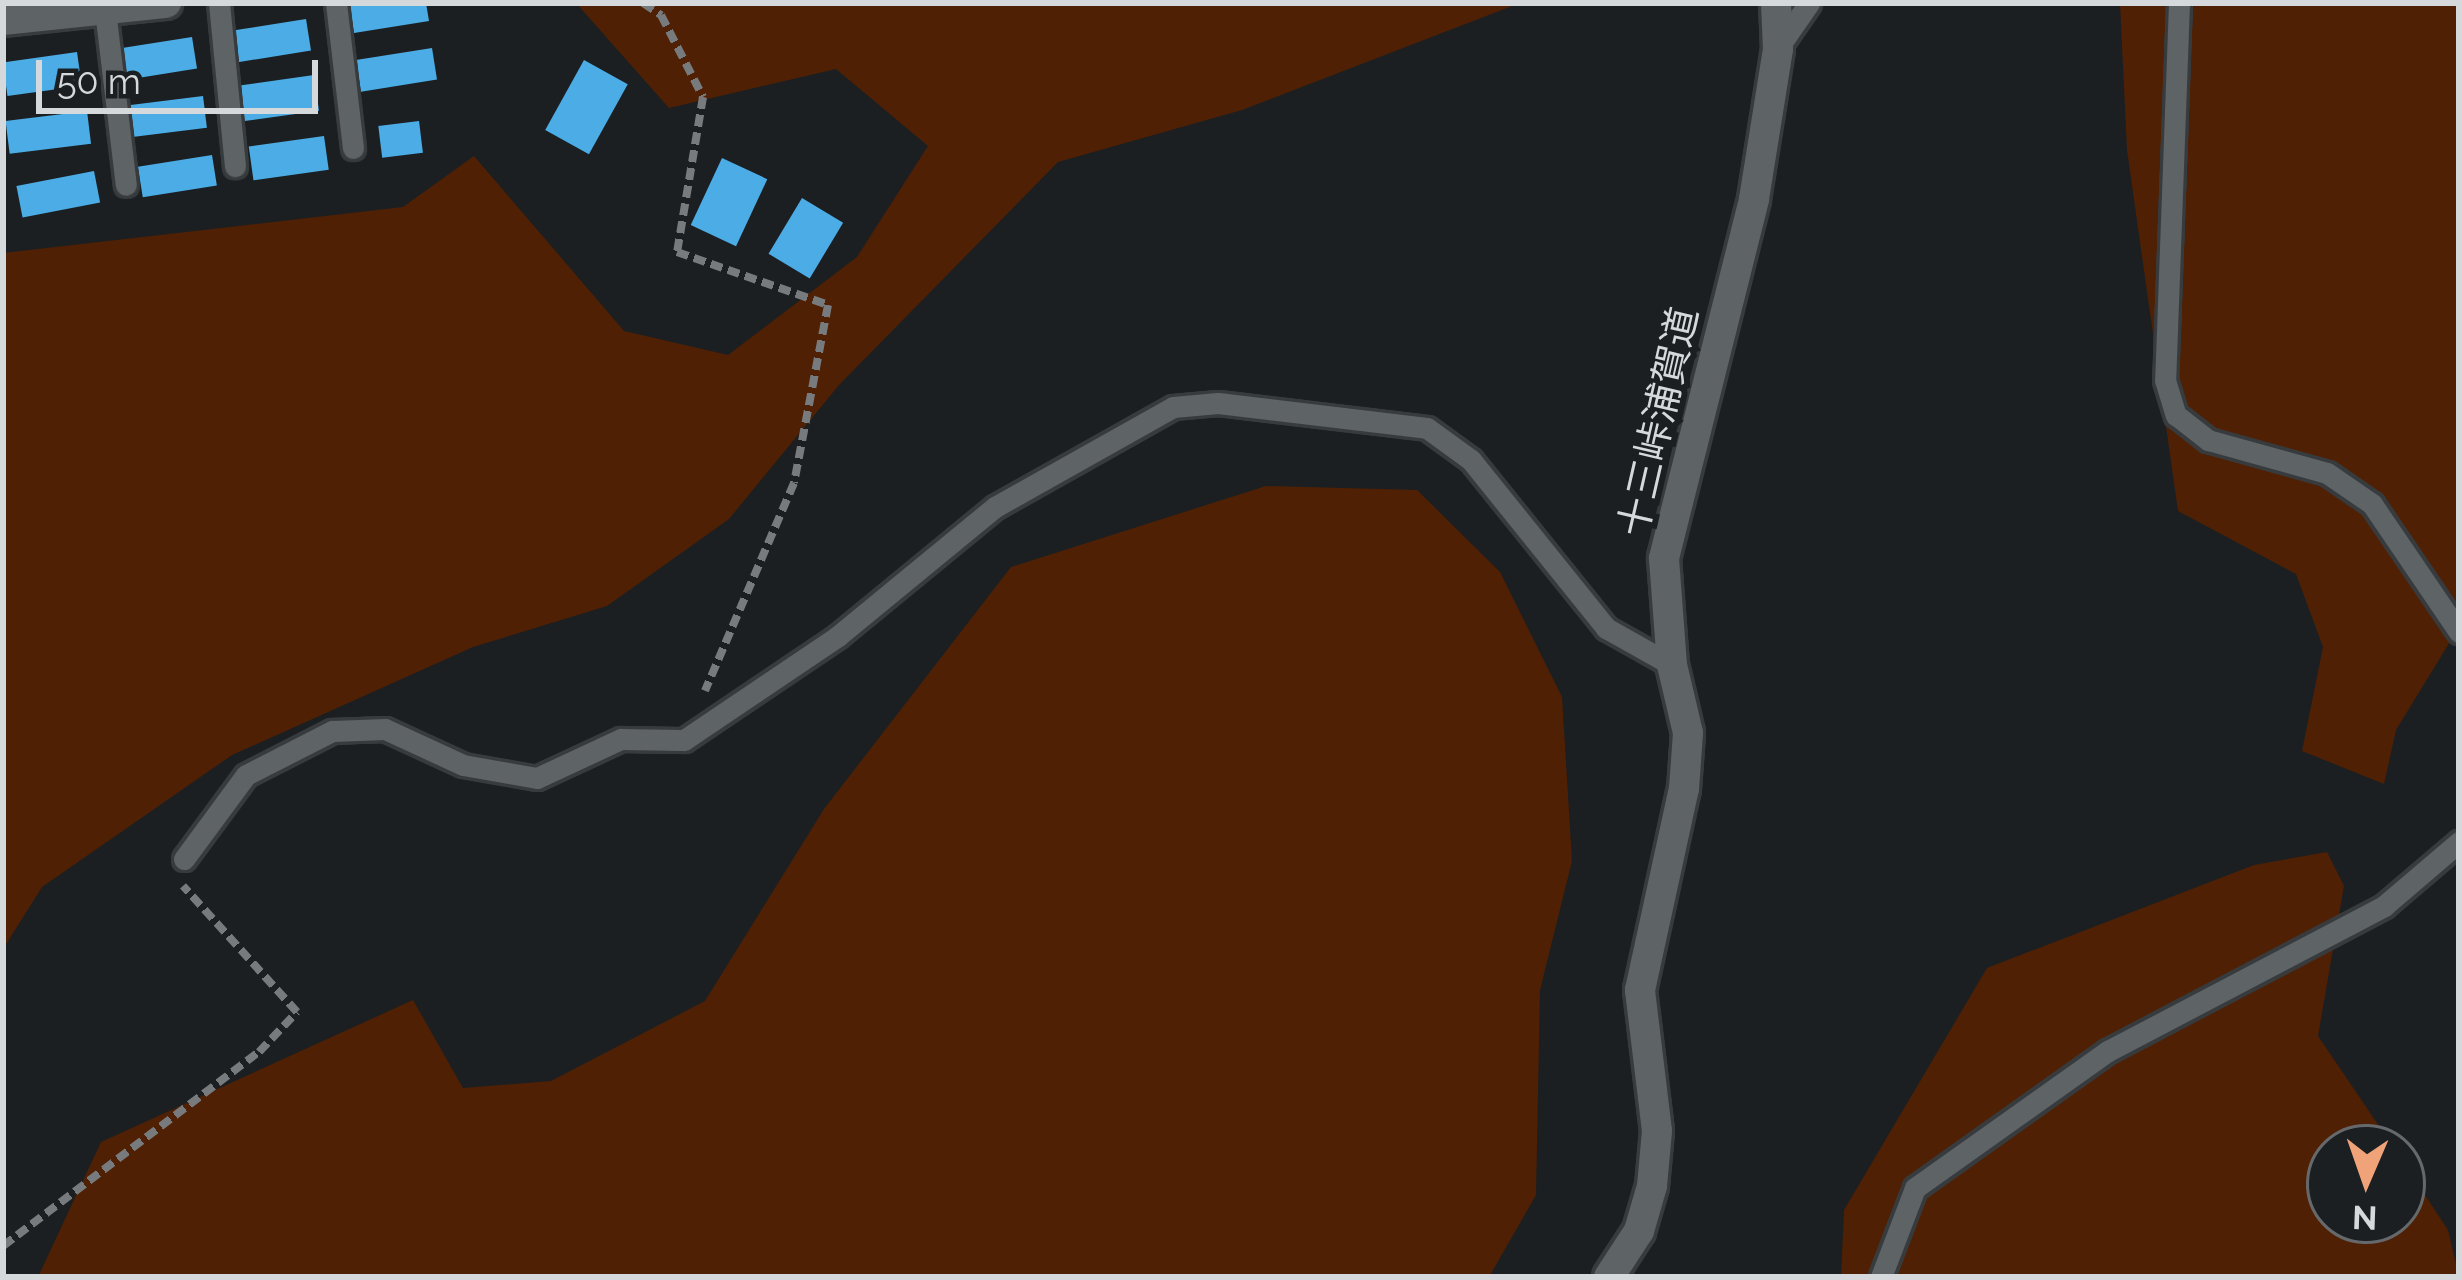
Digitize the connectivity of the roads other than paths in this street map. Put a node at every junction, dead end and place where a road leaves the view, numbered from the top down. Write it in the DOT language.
graph roads {
  1 [pos="166,3"];
  2 [pos="219,3"];
  3 [pos="337,3"];
  4 [pos="1776,3"];
  5 [pos="1809,3"];
  6 [pos="2179,3"];
  7 [pos="105,10"];
  8 [pos="3,20"];
  9 [pos="1778,49"];
  10 [pos="353,148"];
  11 [pos="235,166"];
  12 [pos="126,184"];
  13 [pos="2459,632"];
  14 [pos="1672,665"];
  15 [pos="2459,842"];
  16 [pos="184,859"];
  17 [pos="1609,1277"];
  18 [pos="1881,1277"];
  1 -- 7 [label="street"];
  2 -- 11 [label="lane"];
  3 -- 10 [label="lane"];
  4 -- 9 [label="street, 十三峠浦賀道"];
  5 -- 9 [label="lane"];
  6 -- 13 [label="lane"];
  7 -- 8 [label="street"];
  7 -- 12 [label="lane"];
  9 -- 14 [label="street, 十三峠浦賀道"];
  14 -- 16 [label="lane"];
  14 -- 17 [label="street, 十三峠浦賀道"];
  15 -- 18 [label="lane"];
}
